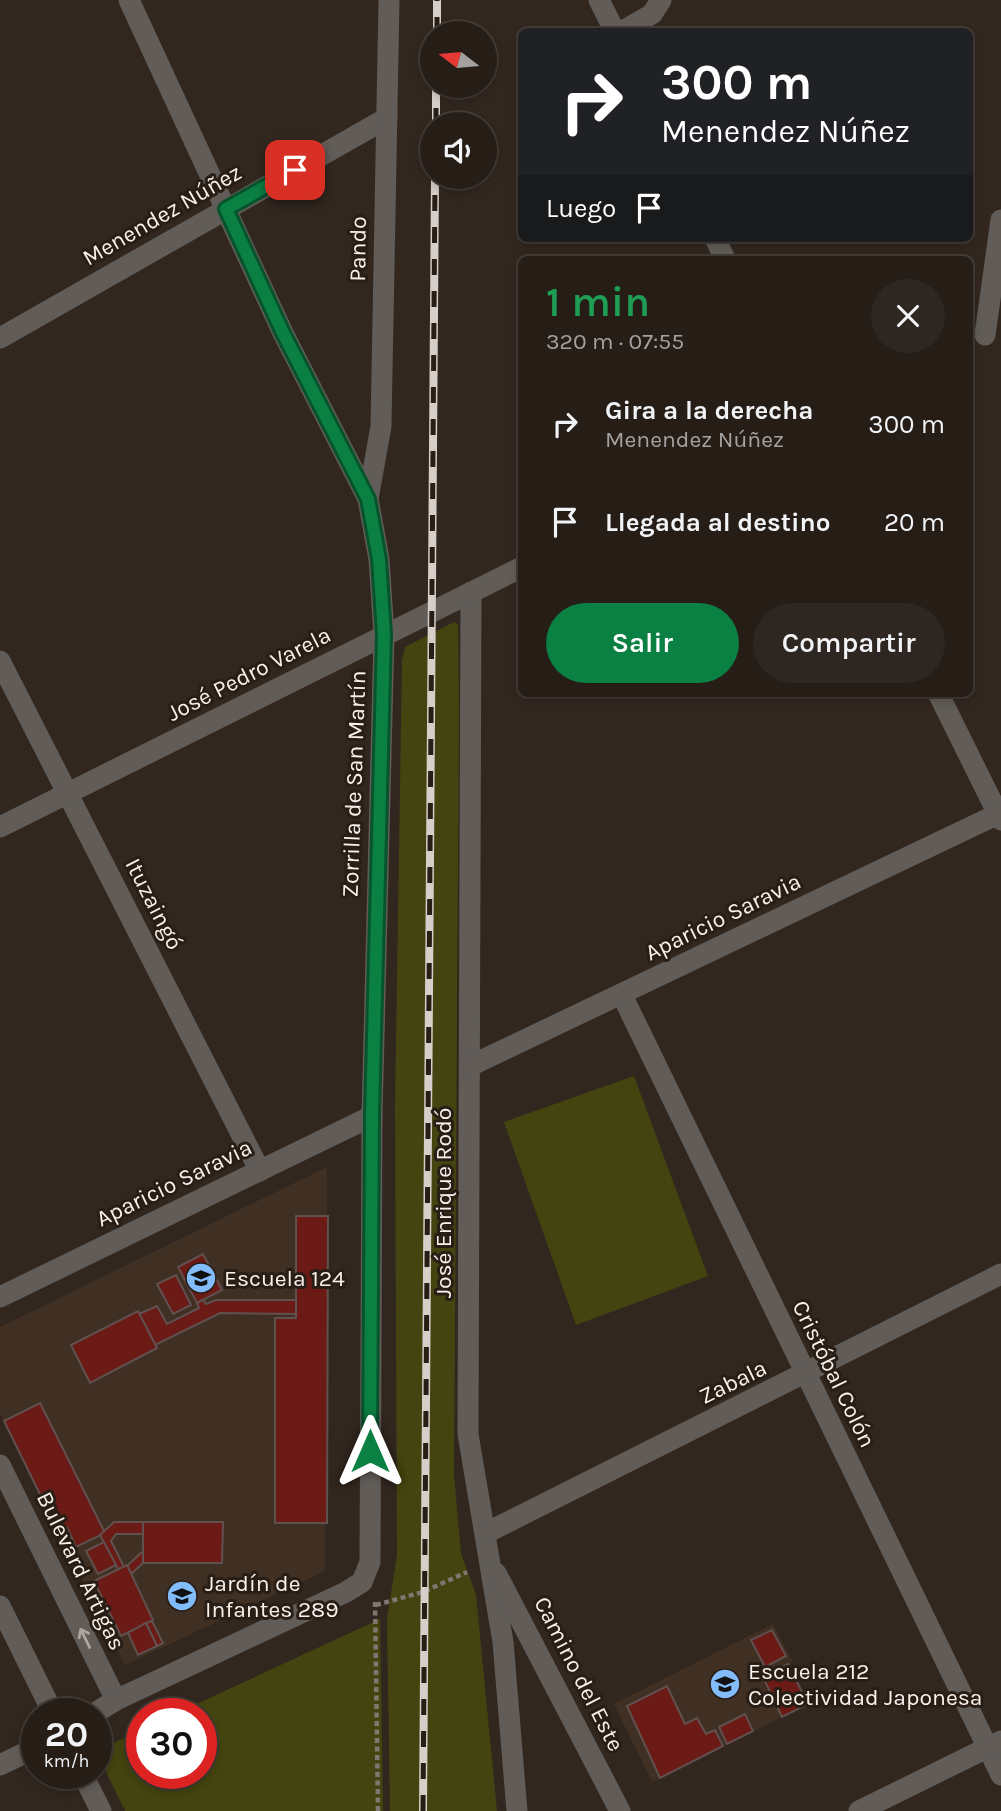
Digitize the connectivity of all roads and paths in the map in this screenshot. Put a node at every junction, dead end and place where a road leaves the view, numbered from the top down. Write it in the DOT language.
graph roads {
  1 [pos="129,0"];
  2 [pos="388,0"];
  3 [pos="599,0"];
  4 [pos="661,0"];
  5 [pos="613,28"];
  6 [pos="628,28"];
  7 [pos="387,118"];
  8 [pos="226,209"];
  9 [pos="1001,220"];
  10 [pos="985,335"];
  11 [pos="0,338"];
  12 [pos="368,499"];
  13 [pos="518,569"];
  14 [pos="471,592"];
  15 [pos="384,635"];
  16 [pos="0,661"];
  17 [pos="940,697"];
  18 [pos="69,794"];
  19 [pos="1000,817"];
  20 [pos="0,827"];
  21 [pos="622,995"];
  22 [pos="470,1066"];
  23 [pos="372,1116"];
  24 [pos="260,1171"];
  25 [pos="1001,1274"];
  26 [pos="0,1297"];
  27 [pos="805,1375"];
  28 [pos="0,1465"];
  29 [pos="486,1533"];
  30 [pos="490,1562"];
  31 [pos="362,1582"];
  32 [pos="376,1605"];
  33 [pos="0,1606"];
  34 [pos="46,1698"];
  35 [pos="116,1700"];
  36 [pos="112,1702"];
  37 [pos="994,1744"];
  38 [pos="21,1755"];
  39 [pos="0,1765"];
  40 [pos="1001,1775"];
  41 [pos="90,1789"];
  42 [pos="101,1811"];
  43 [pos="378,1811"];
  44 [pos="517,1811"];
  45 [pos="620,1811"];
  46 [pos="859,1811"];
  1 -- 8 [label="street, Zorrilla de San Martín"];
  2 -- 7 [label="street, Pando"];
  3 -- 5 [label="street"];
  4 -- 6 [label="street"];
  7 -- 8 [label="street, Menendez Núñez"];
  7 -- 12 [label="street, Pando"];
  8 -- 11 [label="street, Menendez Núñez"];
  8 -- 12 [label="street, Zorrilla de San Martín"];
  9 -- 10 [label="street"];
  12 -- 15 [label="street, Zorrilla de San Martín"];
  13 -- 14 [label="street, José Pedro Varela"];
  14 -- 15 [label="street, José Pedro Varela"];
  14 -- 22 [label="street, José Enrique Rodó"];
  15 -- 18 [label="street, José Pedro Varela"];
  15 -- 23 [label="street, Zorrilla de San Martín"];
  16 -- 18 [label="street, Ituzaingó"];
  17 -- 19 [label="street"];
  18 -- 20 [label="street, José Pedro Varela"];
  18 -- 24 [label="street, Ituzaingó"];
  19 -- 21 [label="street, Aparicio Saravia"];
  21 -- 22 [label="street, Aparicio Saravia"];
  21 -- 27 [label="street, Cristóbal Colón"];
  22 -- 29 [label="street, José Enrique Rodó"];
  23 -- 24 [label="street, Aparicio Saravia"];
  23 -- 31 [label="street, Zorrilla de San Martín"];
  24 -- 26 [label="street, Aparicio Saravia"];
  25 -- 27 [label="street, Zabala"];
  27 -- 29 [label="street, Zabala"];
  27 -- 37 [label="street, Cristóbal Colón"];
  35 -- 28 [label="street, Bulevard Artigas, one-way"];
  29 -- 30 [label="street, José Enrique Rodó"];
  30 -- 32 [label="path"];
  30 -- 44 [label="street, José Enrique Rodó"];
  30 -- 45 [label="street, Camino del Este"];
  31 -- 32 [label="path"];
  31 -- 35 [label="street"];
  32 -- 43 [label="path"];
  33 -- 34 [label="street"];
  35 -- 36 [label="street"];
  37 -- 40 [label="street, Cristóbal Colón"];
  37 -- 46 [label="street"];
  38 -- 39 [label="street"];
  41 -- 42 [label="street"];
}
